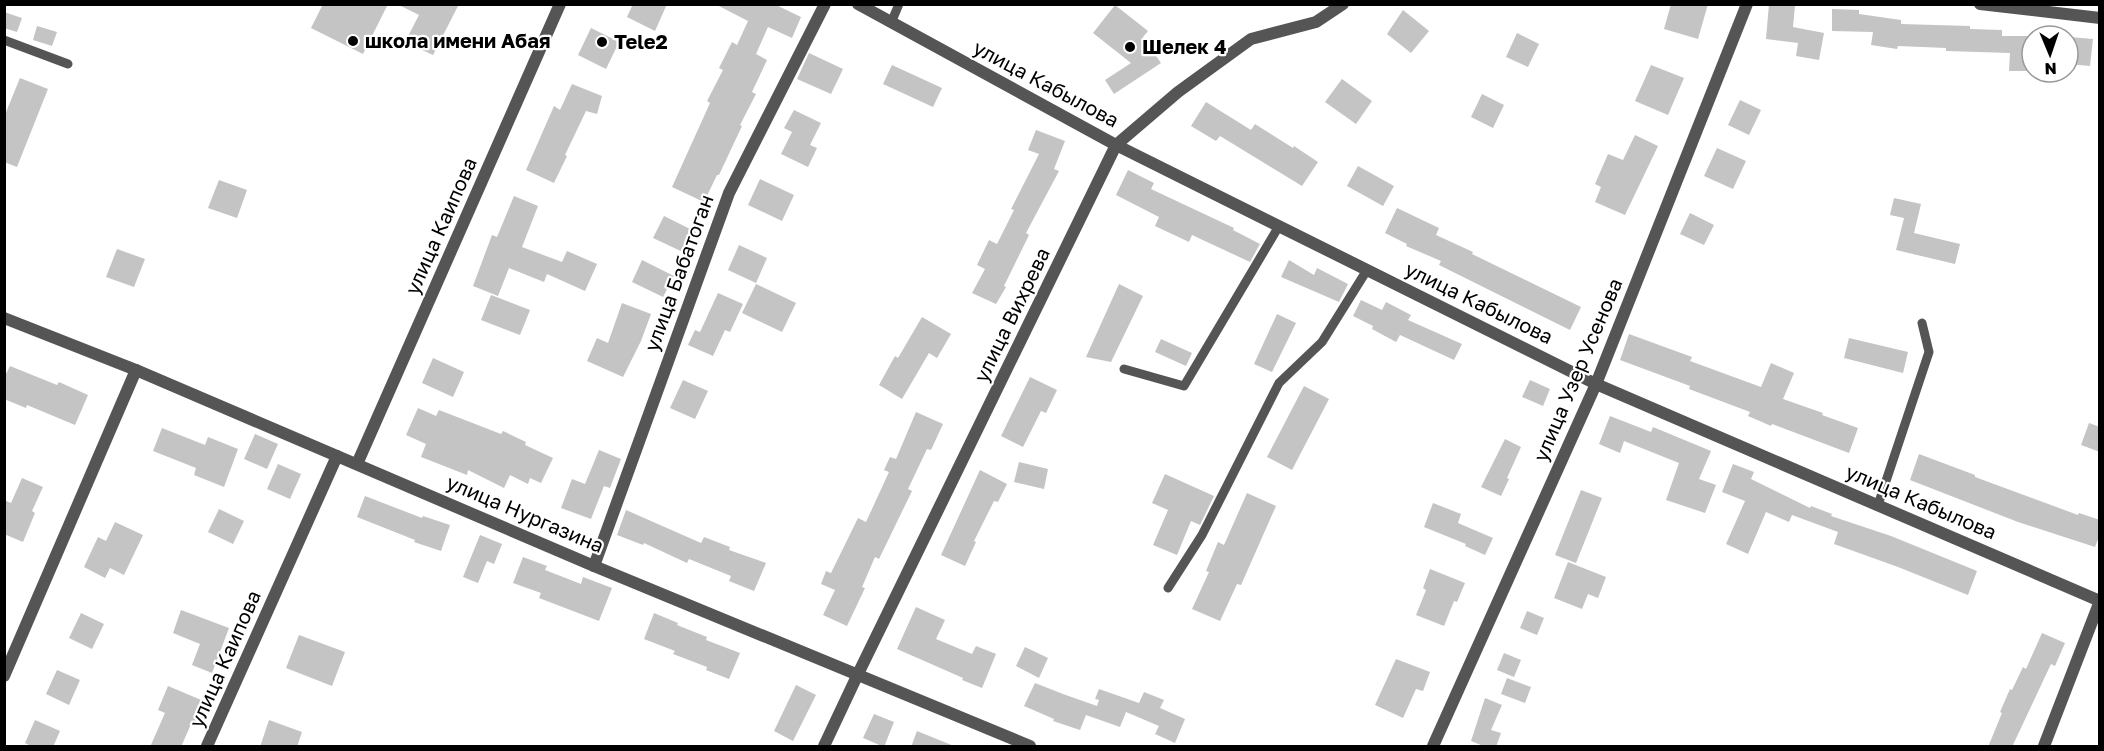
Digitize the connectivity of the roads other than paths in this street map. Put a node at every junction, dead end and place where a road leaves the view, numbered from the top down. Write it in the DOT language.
graph roads {
  1 [pos="560,4"];
  2 [pos="825,4"];
  3 [pos="858,4"];
  4 [pos="899,4"];
  5 [pos="1343,4"];
  6 [pos="1747,4"];
  7 [pos="1980,4"];
  8 [pos="2100,18"];
  9 [pos="891,23"];
  10 [pos="6,43"];
  11 [pos="68,64"];
  12 [pos="1116,145"];
  13 [pos="1280,226"];
  14 [pos="1367,270"];
  15 [pos="4,318"];
  16 [pos="1922,323"];
  17 [pos="1124,369"];
  18 [pos="135,370"];
  19 [pos="1596,384"];
  20 [pos="337,456"];
  21 [pos="357,464"];
  22 [pos="1878,505"];
  23 [pos="594,566"];
  24 [pos="1168,588"];
  25 [pos="2100,601"];
  26 [pos="4,676"];
  27 [pos="857,676"];
  28 [pos="207,747"];
  29 [pos="824,747"];
  30 [pos="1030,747"];
  31 [pos="1432,747"];
  32 [pos="2044,747"];
  1 -- 21 [label="street, улица Каипова"];
  2 -- 23 [label="street, улица Бабатоган"];
  3 -- 9 [label="street, улица Кабылова"];
  4 -- 9 [label="lane"];
  5 -- 12 [label="street, улица Вихрева"];
  6 -- 19 [label="street, улица Узер Усенова"];
  7 -- 8 [label="street"];
  9 -- 12 [label="street, улица Кабылова"];
  10 -- 11 [label="lane"];
  12 -- 13 [label="street, улица Кабылова"];
  12 -- 27 [label="street, улица Вихрева"];
  13 -- 14 [label="street, улица Кабылова"];
  13 -- 17 [label="lane"];
  14 -- 19 [label="street, улица Кабылова"];
  14 -- 24 [label="lane"];
  15 -- 18 [label="street, улица Нургазина"];
  16 -- 22 [label="lane"];
  18 -- 20 [label="street, улица Нургазина"];
  18 -- 26 [label="street"];
  19 -- 22 [label="street, улица Кабылова"];
  19 -- 31 [label="street, улица Узер Усенова"];
  20 -- 21 [label="street, улица Нургазина"];
  20 -- 28 [label="street, улица Каипова"];
  21 -- 23 [label="street, улица Нургазина"];
  22 -- 25 [label="street, улица Кабылова"];
  23 -- 27 [label="street, улица Нургазина"];
  25 -- 32 [label="street"];
  27 -- 29 [label="street, улица Вихрева"];
  27 -- 30 [label="street, улица Нургазина"];
}
